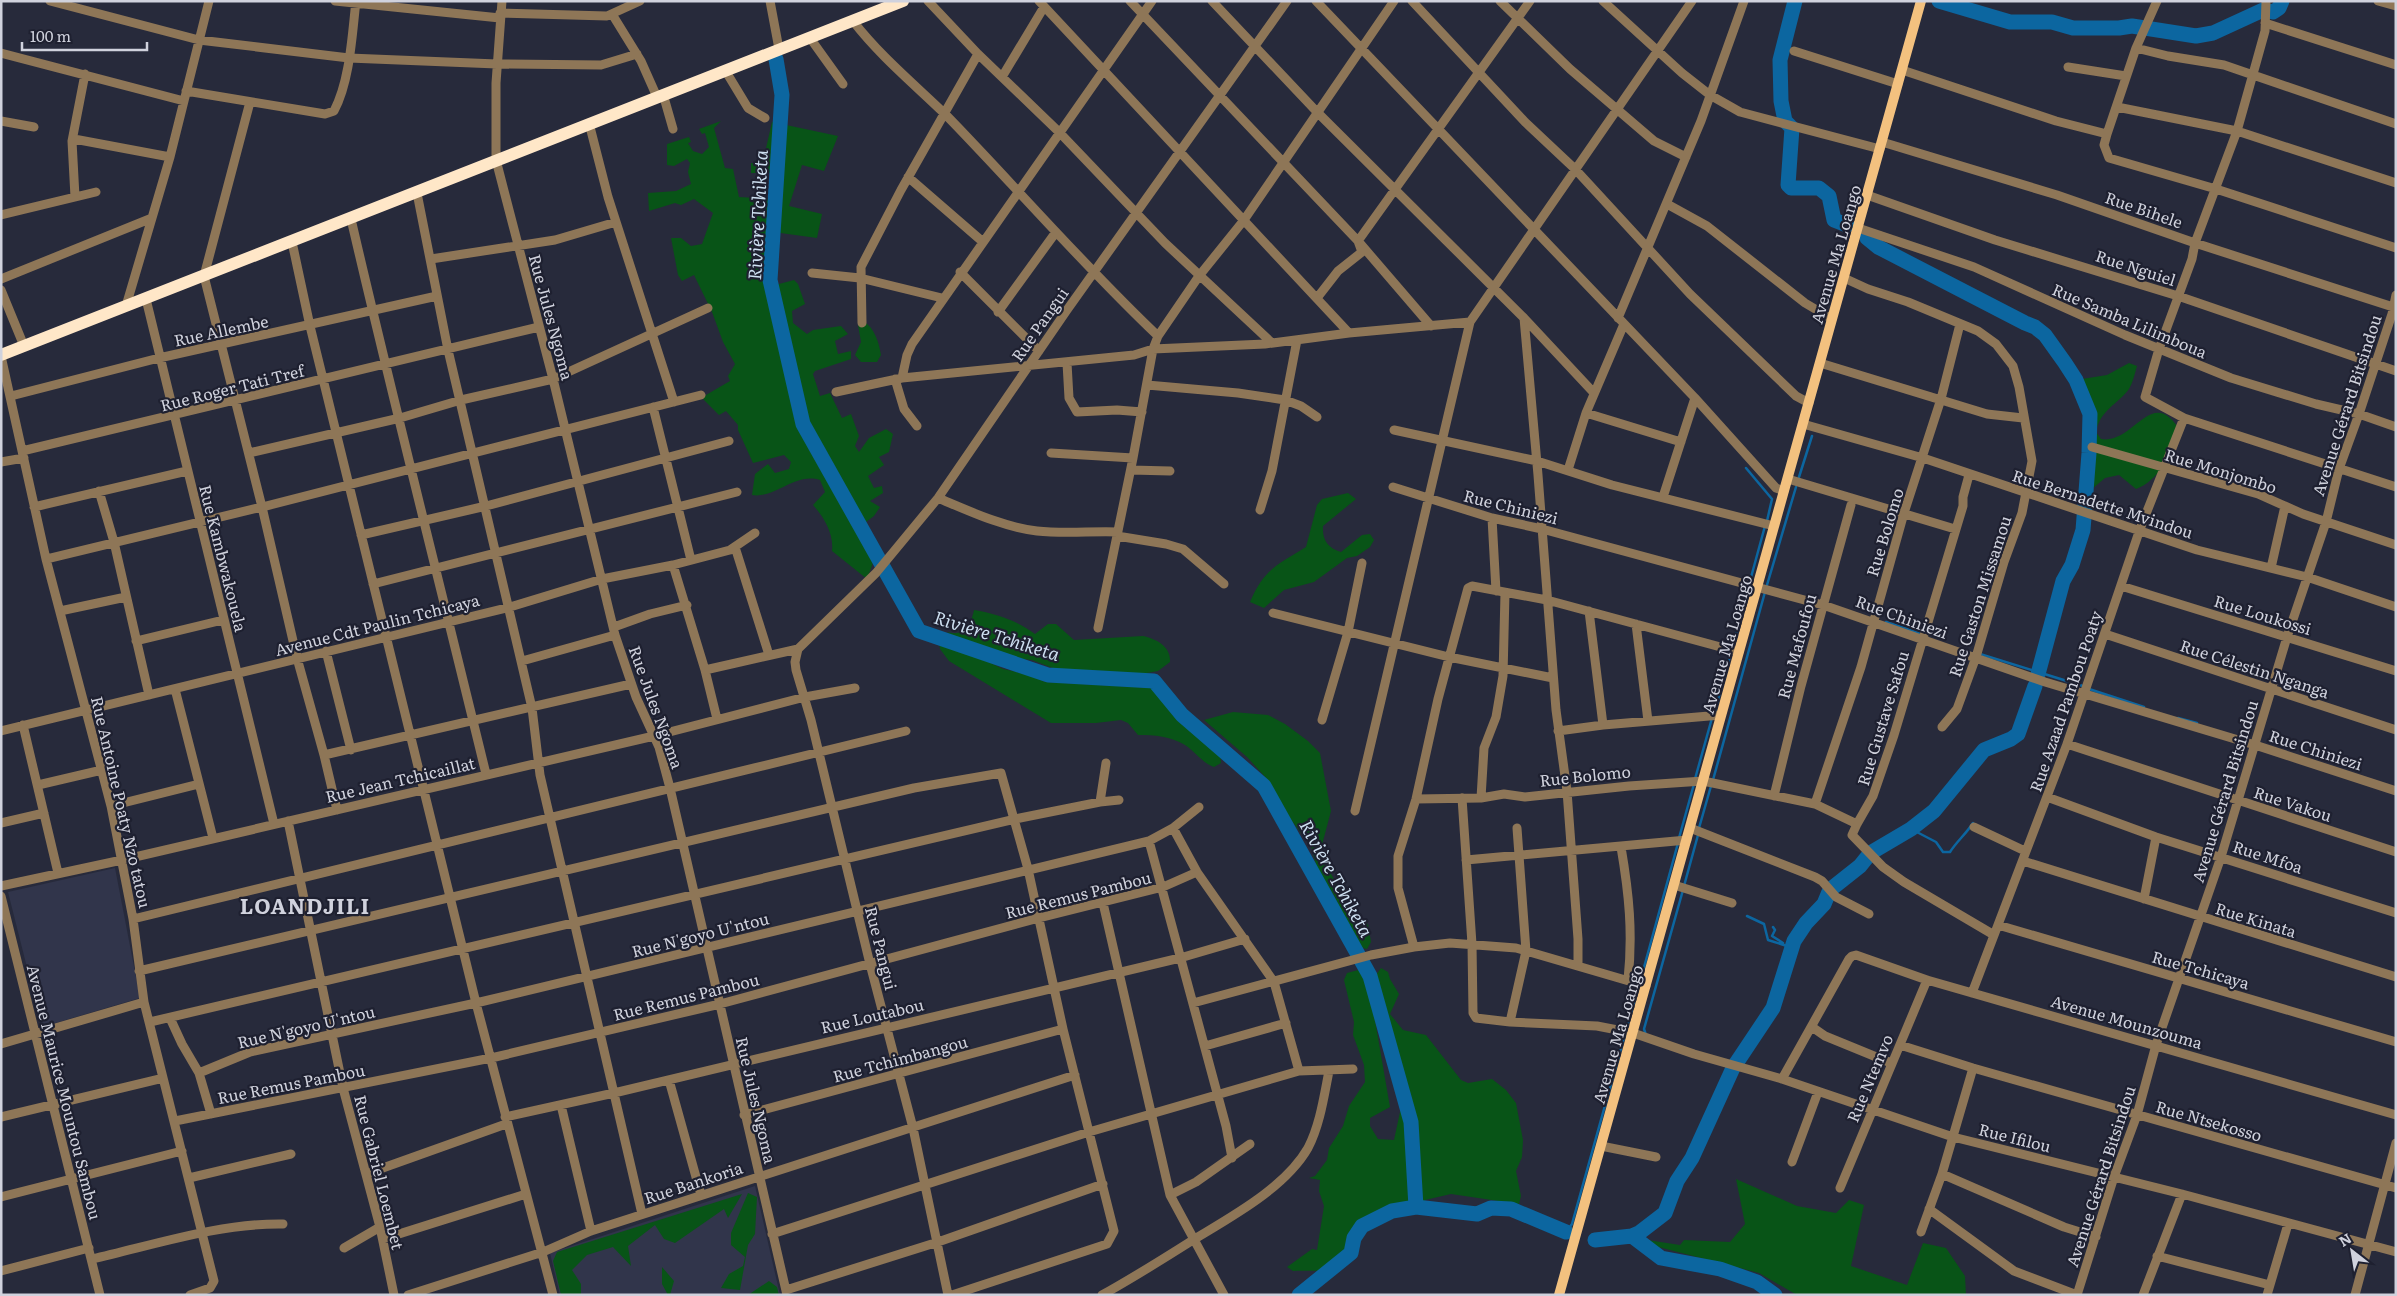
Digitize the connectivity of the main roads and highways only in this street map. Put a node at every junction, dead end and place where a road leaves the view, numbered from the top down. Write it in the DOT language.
graph roads {
  1 [pos="903,1"];
  2 [pos="1921,1"];
  3 [pos="1,355"];
  4 [pos="1559,1295"];
  1 -- 3 [label="highway"];
  2 -- 4 [label="main road, Avenue Ma Loango"];
}
